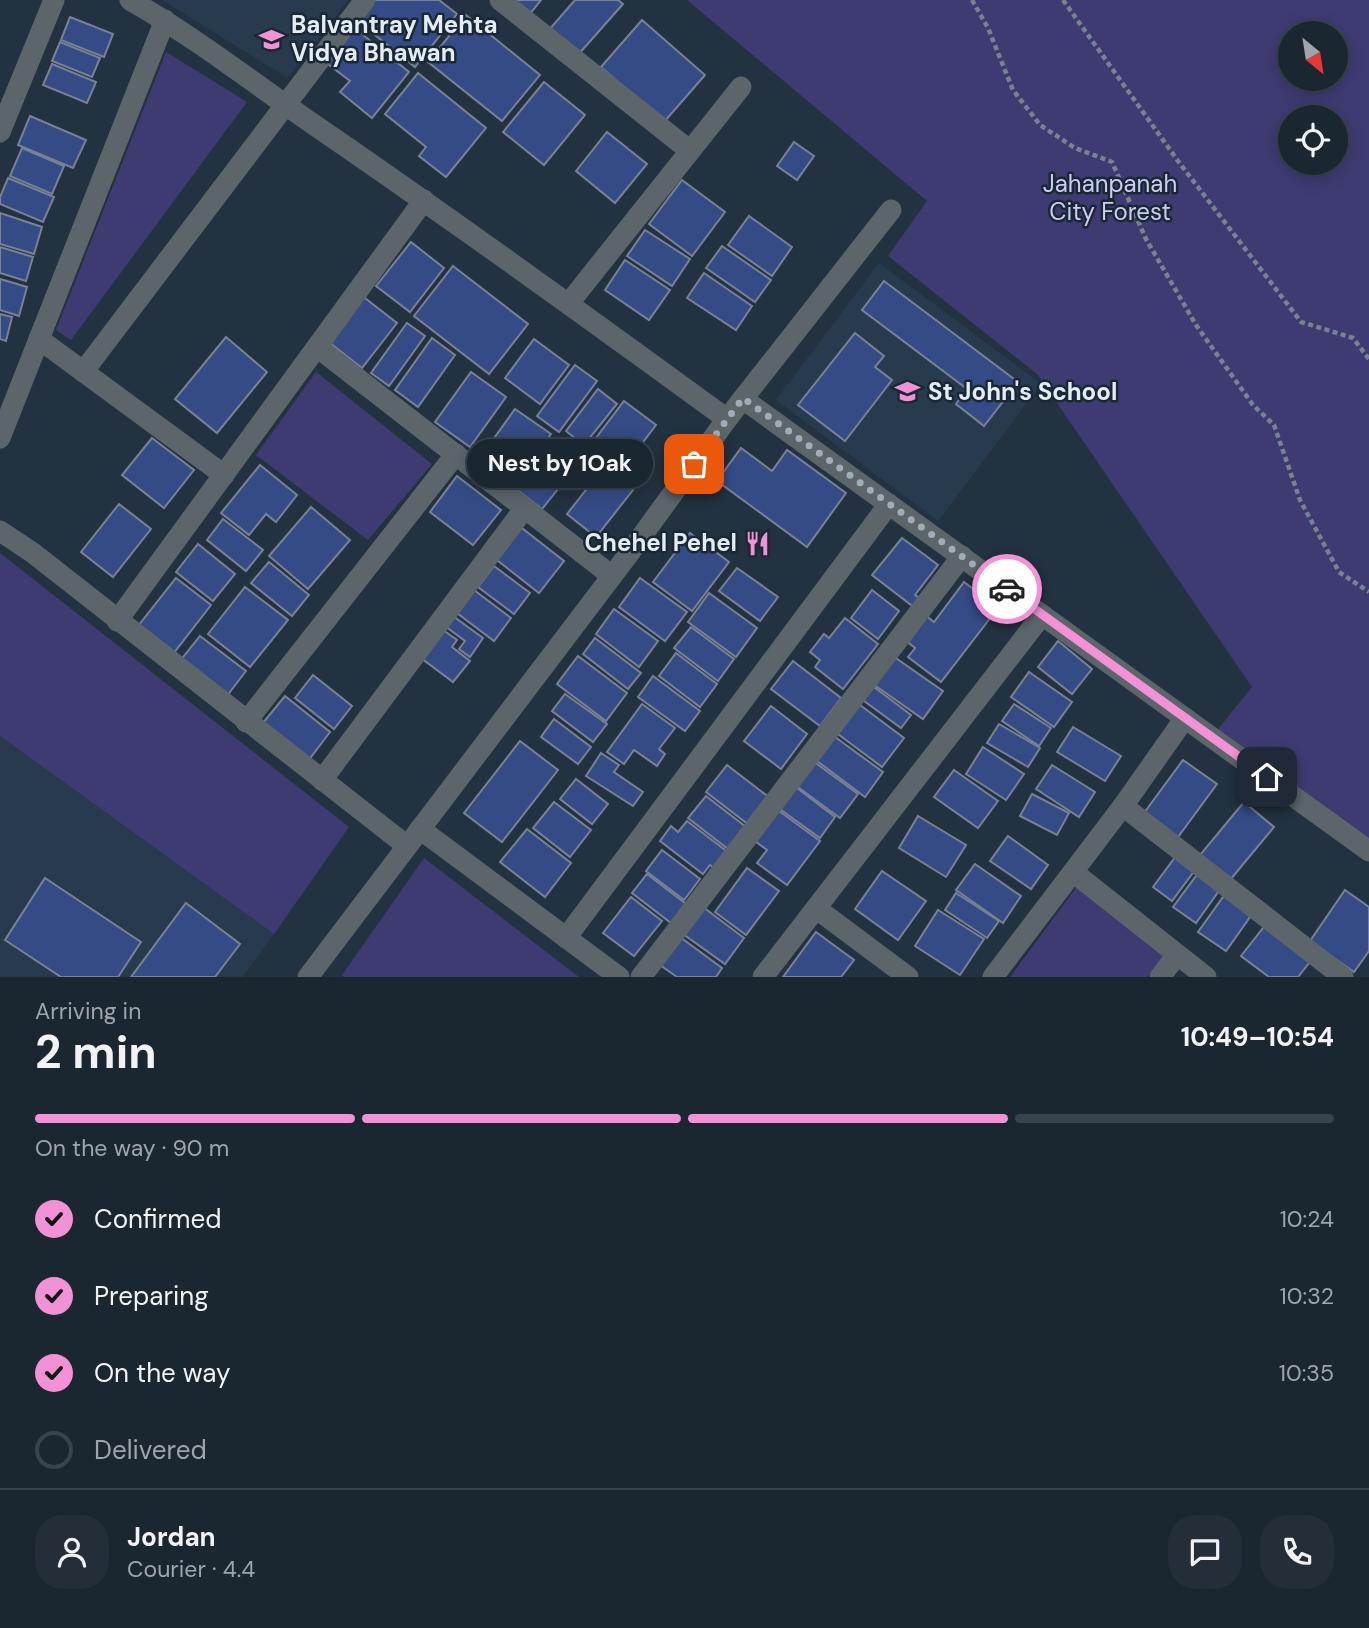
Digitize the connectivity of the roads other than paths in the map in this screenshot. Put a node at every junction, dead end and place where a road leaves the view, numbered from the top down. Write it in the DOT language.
graph roads {
  1 [pos="54,0"];
  2 [pos="130,0"];
  3 [pos="365,0"];
  4 [pos="500,0"];
  5 [pos="166,20"];
  6 [pos="741,87"];
  7 [pos="285,104"];
  8 [pos="0,132"];
  9 [pos="688,150"];
  10 [pos="424,200"];
  11 [pos="891,210"];
  12 [pos="569,303"];
  13 [pos="39,339"];
  14 [pos="317,347"];
  15 [pos="83,372"];
  16 [pos="743,398"];
  17 [pos="727,419"];
  18 [pos="0,438"];
  19 [pos="456,454"];
  20 [pos="224,475"];
  21 [pos="889,504"];
  22 [pos="524,509"];
  23 [pos="0,531"];
  24 [pos="962,556"];
  25 [pos="612,576"];
  26 [pos="1042,615"];
  27 [pos="117,621"];
  28 [pos="1185,718"];
  29 [pos="246,722"];
  30 [pos="322,780"];
  31 [pos="1124,806"];
  32 [pos="420,829"];
  33 [pos="407,846"];
  34 [pos="1369,851"];
  35 [pos="1073,872"];
  36 [pos="817,909"];
  37 [pos="566,938"];
  38 [pos="1177,955"];
  39 [pos="312,976"];
  40 [pos="619,977"];
  41 [pos="641,977"];
  42 [pos="764,977"];
  43 [pos="908,977"];
  44 [pos="993,977"];
  45 [pos="1160,977"];
  46 [pos="1206,977"];
  47 [pos="1343,977"];
  1 -- 8 [label="street"];
  2 -- 5 [label="street"];
  3 -- 7 [label="street"];
  4 -- 9 [label="street"];
  5 -- 7 [label="street"];
  5 -- 13 [label="street"];
  6 -- 9 [label="street"];
  7 -- 10 [label="street"];
  7 -- 15 [label="street"];
  9 -- 12 [label="street"];
  10 -- 12 [label="street"];
  10 -- 14 [label="street"];
  11 -- 16 [label="street"];
  12 -- 17 [label="street"];
  13 -- 15 [label="street"];
  13 -- 18 [label="street"];
  14 -- 19 [label="street"];
  14 -- 20 [label="street"];
  15 -- 20 [label="street"];
  16 -- 17 [label="street"];
  16 -- 21 [label="street"];
  17 -- 25 [label="street"];
  19 -- 22 [label="street"];
  19 -- 29 [label="street"];
  20 -- 27 [label="street"];
  21 -- 24 [label="street"];
  21 -- 37 [label="street"];
  22 -- 25 [label="street"];
  22 -- 30 [label="street"];
  23 -- 27 [label="street"];
  24 -- 26 [label="street"];
  24 -- 41 [label="street"];
  25 -- 32 [label="street"];
  26 -- 28 [label="street"];
  26 -- 36 [label="street"];
  27 -- 29 [label="street"];
  28 -- 31 [label="street"];
  28 -- 34 [label="street"];
  29 -- 30 [label="street"];
  30 -- 33 [label="street"];
  31 -- 35 [label="street"];
  31 -- 47 [label="street"];
  32 -- 33 [label="street"];
  32 -- 37 [label="street"];
  33 -- 39 [label="street"];
  35 -- 38 [label="street"];
  35 -- 44 [label="street"];
  36 -- 42 [label="street"];
  36 -- 43 [label="street"];
  37 -- 40 [label="street"];
  38 -- 45 [label="street"];
  38 -- 46 [label="street"];
}
